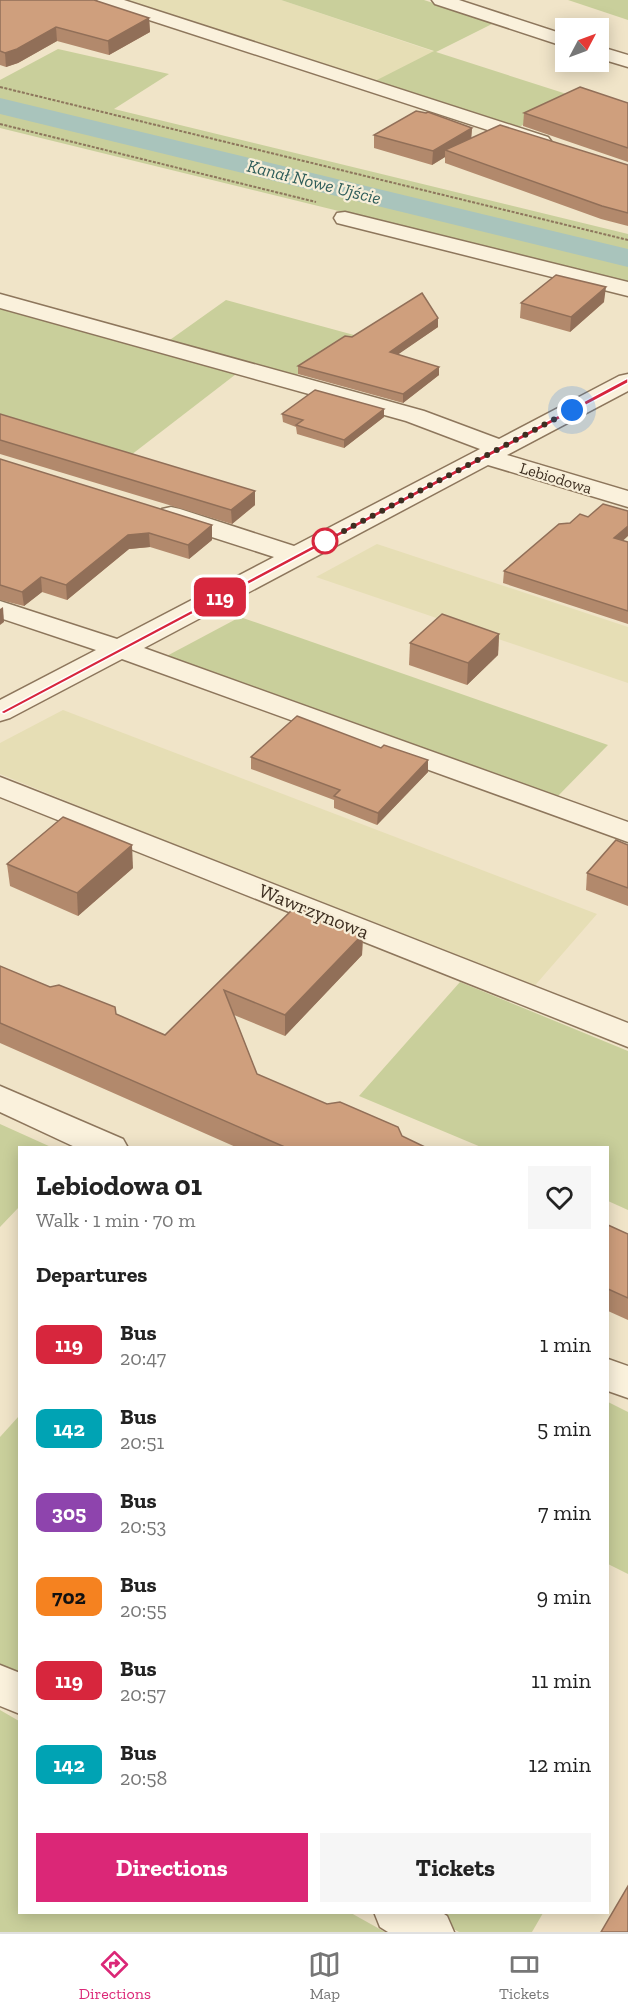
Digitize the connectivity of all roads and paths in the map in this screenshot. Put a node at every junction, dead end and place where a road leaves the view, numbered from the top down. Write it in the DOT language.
graph roads {
  1 [pos="106,0"];
  2 [pos="441,0"];
  3 [pos="555,37"];
  4 [pos="609,55"];
  5 [pos="628,61"];
  6 [pos="0,87"];
  7 [pos="561,148"];
  8 [pos="345,218"];
  9 [pos="628,240"];
  10 [pos="628,289"];
  11 [pos="0,301"];
  12 [pos="628,381"];
  13 [pos="493,452"];
  14 [pos="628,499"];
  15 [pos="149,509"];
  16 [pos="298,556"];
  17 [pos="0,609"];
  18 [pos="121,649"];
  19 [pos="2,710"];
  20 [pos="0,786"];
  21 [pos="628,833"];
  22 [pos="628,1036"];
  23 [pos="0,1098"];
  24 [pos="106,1146"];
  25 [pos="609,1374"];
  26 [pos="628,1383"];
  27 [pos="0,1684"];
  28 [pos="18,1694"];
  29 [pos="400,1914"];
  30 [pos="430,1932"];
  1 -- 7 [label="street"];
  2 -- 3 [label="street"];
  4 -- 5 [label="street"];
  6 -- 9 [label="path"];
  8 -- 10 [label="street"];
  11 -- 13 [label="street, Lebiodowa"];
  12 -- 13 [label="street"];
  13 -- 14 [label="street, Lebiodowa"];
  13 -- 16 [label="street"];
  15 -- 16 [label="street"];
  16 -- 18 [label="street"];
  17 -- 18 [label="street"];
  18 -- 19 [label="street"];
  18 -- 21 [label="street"];
  20 -- 22 [label="street, Wawrzynowa"];
  23 -- 24 [label="street"];
  25 -- 26 [label="street"];
  27 -- 28 [label="street"];
  29 -- 30 [label="street"];
}
